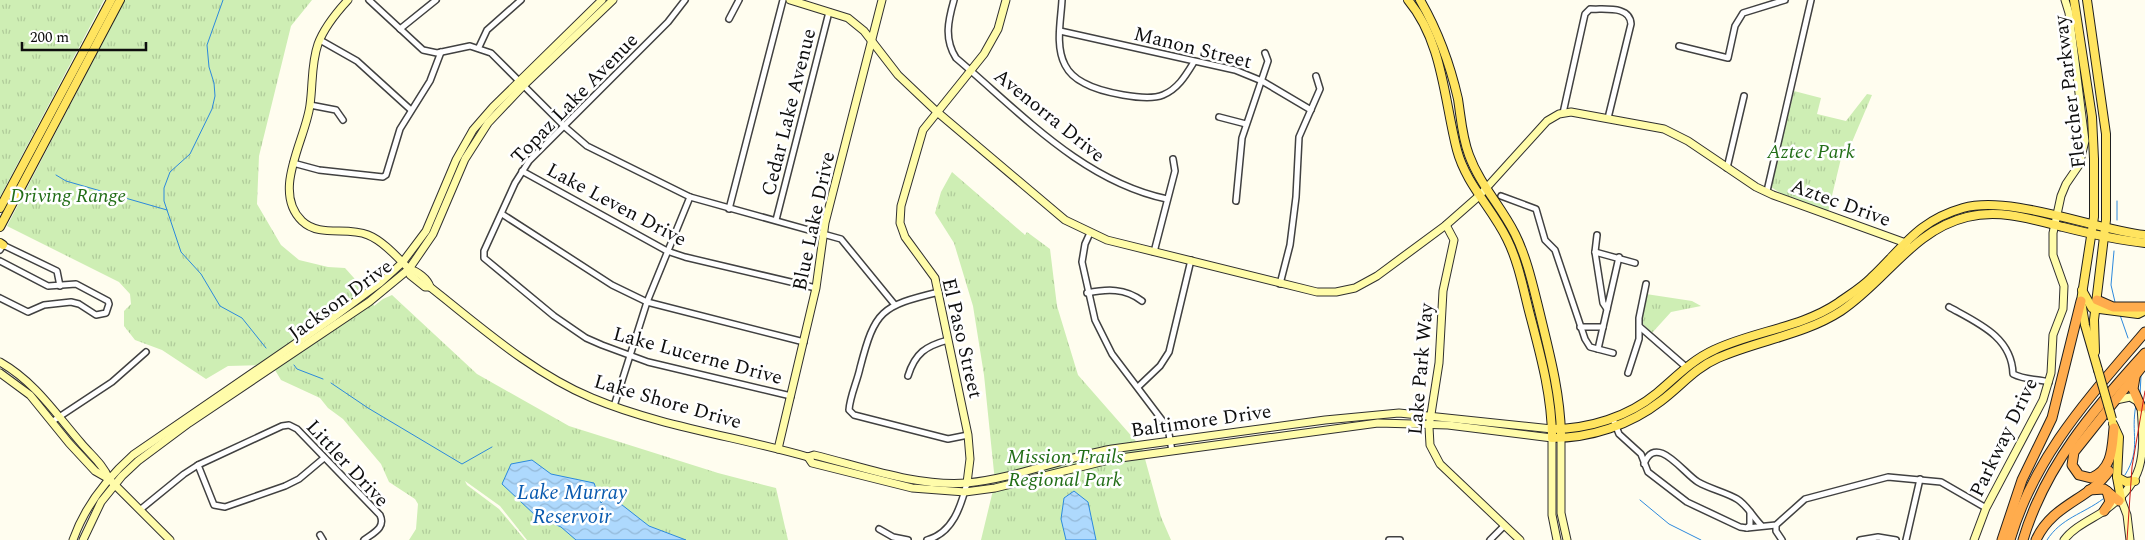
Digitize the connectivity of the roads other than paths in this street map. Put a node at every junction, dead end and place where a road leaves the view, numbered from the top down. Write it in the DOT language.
graph roads {
  1 [pos="111,0"];
  2 [pos="120,0"];
  3 [pos="348,0"];
  4 [pos="369,0"];
  5 [pos="436,0"];
  6 [pos="521,0"];
  7 [pos="602,0"];
  8 [pos="613,0"];
  9 [pos="685,0"];
  10 [pos="739,0"];
  11 [pos="783,0"];
  12 [pos="790,0"];
  13 [pos="882,0"];
  14 [pos="954,0"];
  15 [pos="1006,0"];
  16 [pos="1062,0"];
  17 [pos="1408,0"];
  18 [pos="1420,0"];
  19 [pos="1784,0"];
  20 [pos="1811,0"];
  21 [pos="2065,0"];
  22 [pos="2074,0"];
  23 [pos="2087,0"];
  24 [pos="1424,8"];
  25 [pos="829,12"];
  26 [pos="1416,12"];
  27 [pos="729,19"];
  28 [pos="400,29"];
  29 [pos="1060,31"];
  30 [pos="320,40"];
  31 [pos="872,40"];
  32 [pos="1679,46"];
  33 [pos="478,47"];
  34 [pos="441,52"];
  35 [pos="1265,53"];
  36 [pos="1194,62"];
  37 [pos="971,71"];
  38 [pos="1316,76"];
  39 [pos="1262,81"];
  40 [pos="521,83"];
  41 [pos="1744,96"];
  42 [pos="310,105"];
  43 [pos="412,110"];
  44 [pos="1311,110"];
  45 [pos="936,111"];
  46 [pos="1563,113"];
  47 [pos="1219,117"];
  48 [pos="1608,118"];
  49 [pos="343,120"];
  50 [pos="1246,124"];
  51 [pos="565,128"];
  52 [pos="1173,159"];
  53 [pos="293,163"];
  54 [pos="1727,168"];
  55 [pos="522,171"];
  56 [pos="1767,191"];
  57 [pos="1482,192"];
  58 [pos="7,195"];
  59 [pos="1501,196"];
  60 [pos="690,197"];
  61 [pos="1167,199"];
  62 [pos="1236,201"];
  63 [pos="0,208"];
  64 [pos="729,209"];
  65 [pos="502,214"];
  66 [pos="0,215"];
  67 [pos="2057,216"];
  68 [pos="776,220"];
  69 [pos="2055,225"];
  70 [pos="1446,226"];
  71 [pos="0,227"];
  72 [pos="2092,230"];
  73 [pos="823,233"];
  74 [pos="1090,233"];
  75 [pos="2104,233"];
  76 [pos="1597,235"];
  77 [pos="2145,235"];
  78 [pos="2145,243"];
  79 [pos="1906,245"];
  80 [pos="1,246"];
  81 [pos="1521,248"];
  82 [pos="484,251"];
  83 [pos="667,251"];
  84 [pos="1512,251"];
  85 [pos="1154,252"];
  86 [pos="1595,252"];
  87 [pos="1619,257"];
  88 [pos="1191,260"];
  89 [pos="0,261"];
  90 [pos="402,263"];
  91 [pos="1635,263"];
  92 [pos="408,269"];
  93 [pos="1872,282"];
  94 [pos="1280,284"];
  95 [pos="1646,284"];
  96 [pos="60,286"];
  97 [pos="816,288"];
  98 [pos="2082,290"];
  99 [pos="939,292"];
  100 [pos="1087,292"];
  101 [pos="0,298"];
  102 [pos="1142,301"];
  103 [pos="2080,301"];
  104 [pos="647,302"];
  105 [pos="2096,304"];
  106 [pos="895,305"];
  107 [pos="1950,307"];
  108 [pos="2144,307"];
  109 [pos="1607,309"];
  110 [pos="1603,327"];
  111 [pos="1640,327"];
  112 [pos="1580,328"];
  113 [pos="2145,332"];
  114 [pos="948,340"];
  115 [pos="804,342"];
  116 [pos="1598,349"];
  117 [pos="146,352"];
  118 [pos="1613,353"];
  119 [pos="2145,353"];
  120 [pos="630,355"];
  121 [pos="2095,357"];
  122 [pos="0,362"];
  123 [pos="2145,363"];
  124 [pos="1686,367"];
  125 [pos="1628,373"];
  126 [pos="0,374"];
  127 [pos="2135,375"];
  128 [pos="908,376"];
  129 [pos="2049,382"];
  130 [pos="1138,387"];
  131 [pos="791,396"];
  132 [pos="2113,402"];
  133 [pos="614,406"];
  134 [pos="2143,406"];
  135 [pos="1376,414"];
  136 [pos="59,415"];
  137 [pos="1430,415"];
  138 [pos="1613,419"];
  139 [pos="53,421"];
  140 [pos="1378,423"];
  141 [pos="1429,424"];
  142 [pos="1618,427"];
  143 [pos="2114,428"];
  144 [pos="1552,429"];
  145 [pos="1561,429"];
  146 [pos="968,435"];
  147 [pos="1552,438"];
  148 [pos="1561,438"];
  149 [pos="1171,442"];
  150 [pos="2119,448"];
  151 [pos="778,449"];
  152 [pos="1172,451"];
  153 [pos="1653,452"];
  154 [pos="1641,454"];
  155 [pos="808,457"];
  156 [pos="324,458"];
  157 [pos="2144,461"];
  158 [pos="1644,464"];
  159 [pos="198,465"];
  160 [pos="2117,477"];
  161 [pos="108,479"];
  162 [pos="1920,479"];
  163 [pos="2135,481"];
  164 [pos="967,483"];
  165 [pos="115,485"];
  166 [pos="2086,491"];
  167 [pos="2107,491"];
  168 [pos="964,492"];
  169 [pos="2121,502"];
  170 [pos="1986,508"];
  171 [pos="141,509"];
  172 [pos="2104,511"];
  173 [pos="1750,512"];
  174 [pos="1761,525"];
  175 [pos="1776,525"];
  176 [pos="1504,526"];
  177 [pos="1747,528"];
  178 [pos="878,529"];
  179 [pos="73,540"];
  180 [pos="82,540"];
  181 [pos="170,540"];
  182 [pos="364,540"];
  183 [pos="908,540"];
  184 [pos="927,540"];
  185 [pos="1388,540"];
  186 [pos="1400,540"];
  187 [pos="1490,540"];
  188 [pos="1520,540"];
  189 [pos="1557,540"];
  190 [pos="1567,540"];
  191 [pos="1782,540"];
  192 [pos="1860,540"];
  193 [pos="1896,540"];
  194 [pos="1906,540"];
  195 [pos="1974,540"];
  196 [pos="2002,540"];
  197 [pos="2010,540"];
  198 [pos="2024,540"];
  199 [pos="2036,540"];
  200 [pos="2064,540"];
  201 [pos="2130,540"];
  1 -- 58 [label="main road"];
  2 -- 71 [label="main road"];
  3 -- 30 [label="main road, Lake Shore Drive"];
  4 -- 28 [label="street"];
  5 -- 28 [label="street"];
  6 -- 33 [label="street"];
  7 -- 40 [label="main road, Jackson Drive"];
  8 -- 40 [label="main road, Jackson Drive"];
  9 -- 51 [label="street, Topaz Lake Avenue"];
  10 -- 27 [label="street"];
  11 -- 64 [label="street"];
  12 -- 25 [label="main road"];
  13 -- 31 [label="main road, Blue Lake Drive"];
  14 -- 37 [label="street, Avenorra Drive"];
  15 -- 37 [label="main road, El Paso Street"];
  16 -- 29 [label="street"];
  17 -- 26 [label="main road"];
  18 -- 24 [label="main road"];
  19 -- 32 [label="street"];
  20 -- 56 [label="street"];
  21 -- 67 [label="main road, Parkway Drive"];
  22 -- 72 [label="main road, Fletcher Parkway"];
  23 -- 75 [label="main road, Fletcher Parkway"];
  24 -- 26 [label="main road"];
  24 -- 57 [label="main road"];
  25 -- 31 [label="main road"];
  25 -- 68 [label="street, Cedar Lake Avenue"];
  26 -- 57 [label="main road"];
  28 -- 34 [label="street"];
  29 -- 36 [label="street, Manon Street"];
  29 -- 36 [label="street"];
  30 -- 42 [label="main road, Lake Shore Drive"];
  30 -- 43 [label="street"];
  31 -- 45 [label="main road"];
  31 -- 73 [label="main road, Blue Lake Drive"];
  33 -- 34 [label="street"];
  33 -- 40 [label="street"];
  34 -- 43 [label="street"];
  35 -- 39 [label="street"];
  36 -- 39 [label="street, Manon Street"];
  37 -- 45 [label="main road, El Paso Street"];
  37 -- 61 [label="street, Avenorra Drive"];
  38 -- 44 [label="street"];
  39 -- 44 [label="street, Manon Street"];
  39 -- 50 [label="street"];
  40 -- 51 [label="street"];
  40 -- 90 [label="main road, Jackson Drive"];
  40 -- 92 [label="main road, Jackson Drive"];
  41 -- 54 [label="street"];
  42 -- 49 [label="street"];
  42 -- 53 [label="main road, Lake Shore Drive"];
  43 -- 53 [label="street"];
  44 -- 94 [label="street"];
  45 -- 74 [label="main road"];
  45 -- 99 [label="main road, El Paso Street"];
  46 -- 48 [label="main road, Aztec Drive"];
  46 -- 48 [label="street"];
  46 -- 57 [label="main road"];
  47 -- 50 [label="street"];
  48 -- 54 [label="main road, Aztec Drive"];
  50 -- 62 [label="street"];
  51 -- 55 [label="street, Topaz Lake Avenue"];
  51 -- 60 [label="street"];
  52 -- 61 [label="street"];
  53 -- 90 [label="main road, Lake Shore Drive"];
  54 -- 56 [label="main road, Aztec Drive"];
  55 -- 65 [label="street, Topaz Lake Avenue"];
  55 -- 83 [label="street, Lake Leven Drive"];
  56 -- 79 [label="main road, Aztec Drive"];
  57 -- 70 [label="main road"];
  57 -- 81 [label="main road"];
  57 -- 84 [label="main road"];
  58 -- 63 [label="main road"];
  58 -- 66 [label="main road"];
  59 -- 112 [label="street"];
  60 -- 64 [label="street"];
  60 -- 83 [label="street"];
  61 -- 85 [label="street"];
  64 -- 68 [label="street"];
  65 -- 82 [label="street, Topaz Lake Avenue"];
  65 -- 104 [label="street"];
  67 -- 69 [label="main road, Parkway Drive"];
  67 -- 72 [label="main road, Baltimore Drive"];
  67 -- 79 [label="main road, Baltimore Drive"];
  68 -- 73 [label="street"];
  69 -- 72 [label="main road, Baltimore Drive"];
  69 -- 79 [label="main road, Baltimore Drive"];
  69 -- 129 [label="main road, Parkway Drive"];
  70 -- 94 [label="main road"];
  70 -- 137 [label="main road, Lake Park Way"];
  72 -- 75 [label="main road, Baltimore Drive"];
  72 -- 98 [label="main road, Fletcher Parkway"];
  73 -- 97 [label="main road, Blue Lake Drive"];
  73 -- 106 [label="street"];
  74 -- 85 [label="main road"];
  74 -- 100 [label="street"];
  75 -- 77 [label="main road, Baltimore Drive"];
  75 -- 78 [label="main road, Baltimore Drive"];
  75 -- 105 [label="main road, Fletcher Parkway"];
  76 -- 86 [label="street"];
  79 -- 93 [label="main road, Baltimore Drive"];
  80 -- 96 [label="street"];
  81 -- 84 [label="main road"];
  81 -- 145 [label="main road"];
  82 -- 120 [label="street, Lake Lucerne Drive"];
  83 -- 97 [label="street, Lake Leven Drive"];
  83 -- 104 [label="street"];
  84 -- 144 [label="main road"];
  85 -- 88 [label="main road"];
  86 -- 87 [label="street"];
  86 -- 109 [label="street"];
  87 -- 91 [label="street"];
  87 -- 109 [label="street"];
  88 -- 94 [label="main road"];
  88 -- 130 [label="street"];
  89 -- 96 [label="street"];
  90 -- 92 [label="main road, Lake Shore Drive"];
  90 -- 161 [label="main road, Jackson Drive"];
  92 -- 133 [label="main road, Lake Shore Drive"];
  92 -- 165 [label="main road, Jackson Drive"];
  93 -- 124 [label="main road, Baltimore Drive"];
  93 -- 142 [label="main road, Baltimore Drive"];
  95 -- 111 [label="street"];
  96 -- 101 [label="street"];
  97 -- 115 [label="main road, Blue Lake Drive"];
  98 -- 103 [label="main road, Fletcher Parkway"];
  98 -- 105 [label="main road"];
  99 -- 106 [label="street"];
  99 -- 114 [label="main road, El Paso Street"];
  100 -- 102 [label="street"];
  100 -- 130 [label="street"];
  103 -- 121 [label="main road, Fletcher Parkway"];
  103 -- 196 [label="highway"];
  104 -- 115 [label="street"];
  104 -- 120 [label="street"];
  105 -- 108 [label="highway"];
  105 -- 121 [label="main road, Fletcher Parkway"];
  106 -- 146 [label="street"];
  107 -- 129 [label="street"];
  109 -- 110 [label="street"];
  110 -- 112 [label="street"];
  110 -- 116 [label="street"];
  111 -- 124 [label="street"];
  111 -- 125 [label="street"];
  112 -- 116 [label="street"];
  113 -- 197 [label="highway"];
  114 -- 128 [label="street"];
  114 -- 146 [label="main road, El Paso Street"];
  115 -- 131 [label="main road, Blue Lake Drive"];
  116 -- 118 [label="street"];
  117 -- 136 [label="street"];
  119 -- 198 [label="highway"];
  120 -- 131 [label="street, Lake Lucerne Drive"];
  120 -- 133 [label="street"];
  121 -- 143 [label="main road, Fletcher Parkway, bridge"];
  122 -- 136 [label="main road"];
  123 -- 127 [label="highway"];
  124 -- 138 [label="main road, Baltimore Drive"];
  126 -- 139 [label="main road"];
  127 -- 132 [label="highway"];
  127 -- 134 [label="highway"];
  129 -- 170 [label="main road, Parkway Drive"];
  130 -- 149 [label="street"];
  131 -- 151 [label="main road, Blue Lake Drive"];
  132 -- 134 [label="main road"];
  132 -- 143 [label="highway"];
  133 -- 151 [label="main road, Lake Shore Drive"];
  134 -- 157 [label="main road"];
  135 -- 137 [label="main road, Baltimore Drive"];
  135 -- 140 [label="main road"];
  135 -- 149 [label="main road, Baltimore Drive"];
  136 -- 139 [label="street"];
  136 -- 161 [label="main road"];
  137 -- 141 [label="main road, Lake Park Way"];
  137 -- 144 [label="main road, Baltimore Drive"];
  138 -- 142 [label="street"];
  138 -- 145 [label="main road, Baltimore Drive"];
  139 -- 161 [label="main road"];
  140 -- 141 [label="main road, Baltimore Drive"];
  140 -- 152 [label="main road, Baltimore Drive"];
  141 -- 147 [label="main road, Baltimore Drive"];
  141 -- 176 [label="main road, Lake Park Way"];
  142 -- 148 [label="main road, Baltimore Drive"];
  142 -- 154 [label="street"];
  143 -- 150 [label="main road, Fletcher Parkway"];
  144 -- 145 [label="main road, Baltimore Drive"];
  144 -- 147 [label="main road"];
  145 -- 148 [label="main road"];
  146 -- 164 [label="main road, El Paso Street"];
  147 -- 148 [label="main road, Baltimore Drive"];
  147 -- 189 [label="main road"];
  148 -- 190 [label="main road"];
  149 -- 152 [label="street"];
  149 -- 164 [label="main road, Baltimore Drive"];
  150 -- 160 [label="main road, Fletcher Parkway"];
  150 -- 166 [label="highway"];
  151 -- 155 [label="main road, Lake Shore Drive"];
  152 -- 168 [label="main road, Baltimore Drive"];
  153 -- 154 [label="street"];
  153 -- 158 [label="street"];
  153 -- 173 [label="street"];
  154 -- 158 [label="street"];
  155 -- 164 [label="main road, Baltimore Drive"];
  155 -- 168 [label="main road, Baltimore Drive"];
  156 -- 159 [label="street, Littler Drive"];
  156 -- 159 [label="street"];
  156 -- 182 [label="street, Littler Drive"];
  157 -- 163 [label="main road"];
  158 -- 177 [label="street"];
  159 -- 171 [label="street"];
  160 -- 163 [label="main road"];
  160 -- 169 [label="main road, Fletcher Parkway"];
  161 -- 165 [label="main road"];
  161 -- 179 [label="main road, Jackson Drive"];
  162 -- 170 [label="street"];
  162 -- 175 [label="street"];
  162 -- 194 [label="street"];
  163 -- 169 [label="main road"];
  164 -- 168 [label="street"];
  165 -- 171 [label="main road"];
  165 -- 180 [label="main road, Jackson Drive"];
  166 -- 167 [label="highway"];
  166 -- 199 [label="highway"];
  167 -- 169 [label="highway"];
  167 -- 172 [label="highway"];
  168 -- 184 [label="street"];
  169 -- 172 [label="main road"];
  169 -- 201 [label="main road"];
  170 -- 195 [label="main road, Parkway Drive"];
  171 -- 181 [label="main road"];
  172 -- 200 [label="main road"];
  173 -- 174 [label="street"];
  173 -- 177 [label="street"];
  174 -- 175 [label="street"];
  174 -- 177 [label="street"];
  175 -- 191 [label="street"];
  176 -- 187 [label="street"];
  176 -- 188 [label="main road, Lake Park Way"];
  178 -- 183 [label="street"];
  185 -- 186 [label="street"];
  192 -- 193 [label="street"];
}
